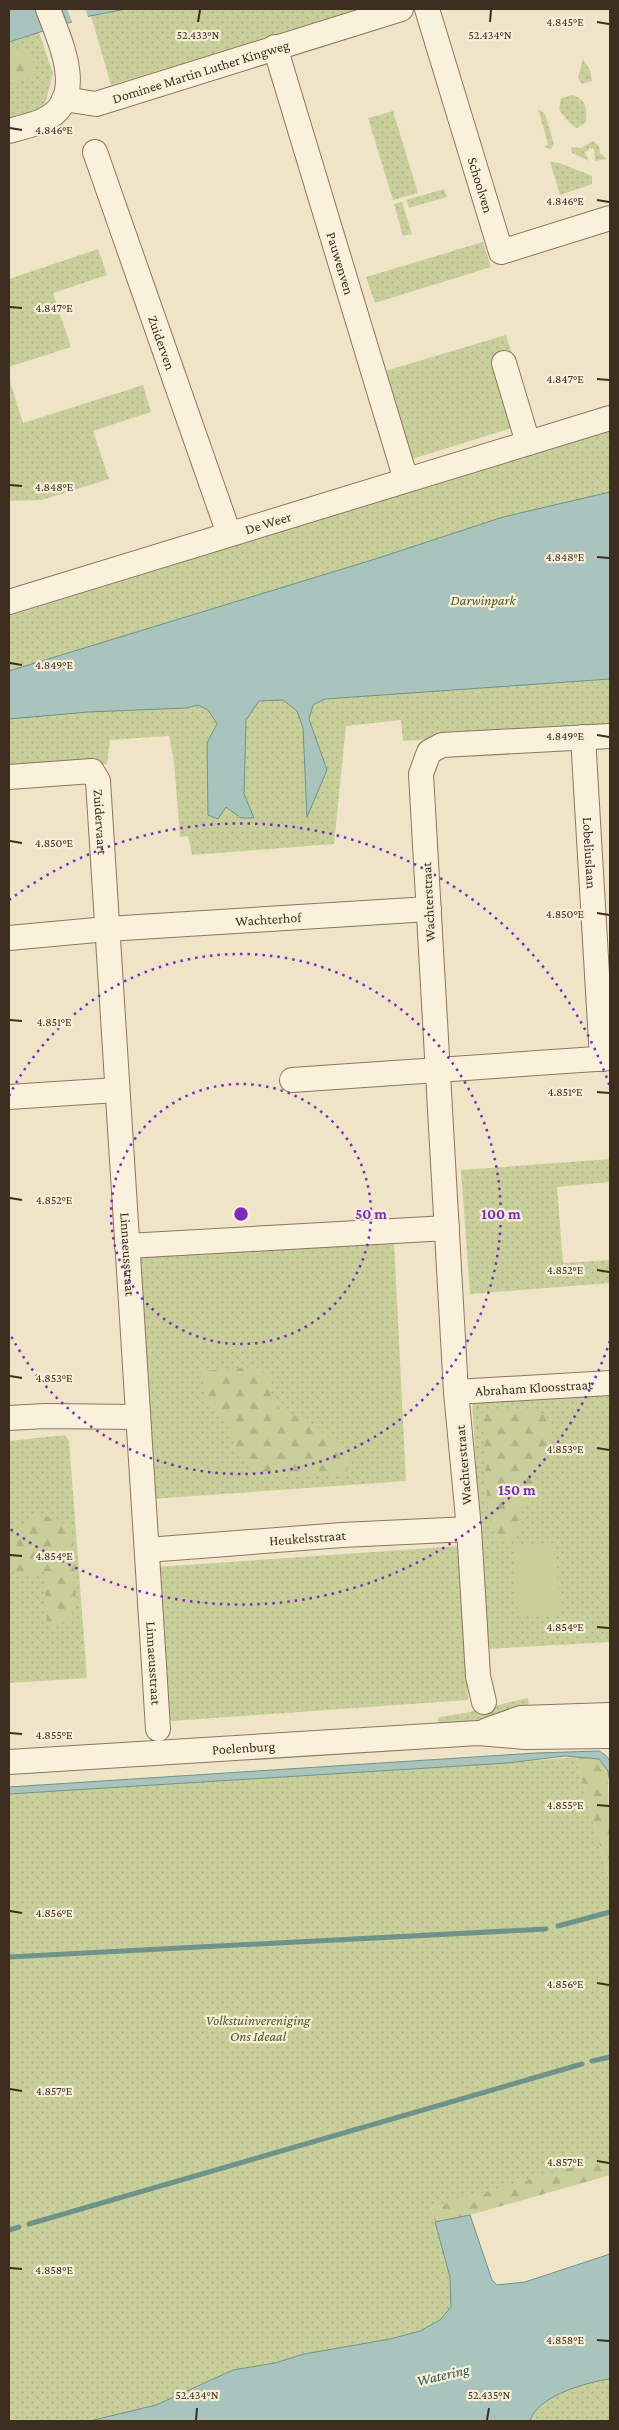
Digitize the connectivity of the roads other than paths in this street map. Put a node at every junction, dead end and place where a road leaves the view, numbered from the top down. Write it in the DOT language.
graph roads {
  1 [pos="48,9"];
  2 [pos="400,9"];
  3 [pos="427,9"];
  4 [pos="275,47"];
  5 [pos="64,99"];
  6 [pos="9,131"];
  7 [pos="95,152"];
  8 [pos="610,218"];
  9 [pos="504,363"];
  10 [pos="610,418"];
  11 [pos="528,443"];
  12 [pos="406,480"];
  13 [pos="229,534"];
  14 [pos="9,602"];
  15 [pos="610,736"];
  16 [pos="583,737"];
  17 [pos="9,777"];
  18 [pos="429,909"];
  19 [pos="107,929"];
  20 [pos="9,938"];
  21 [pos="606,1058"];
  22 [pos="438,1069"];
  23 [pos="292,1080"];
  24 [pos="117,1090"];
  25 [pos="9,1097"];
  26 [pos="447,1228"];
  27 [pos="127,1246"];
  28 [pos="610,1383"];
  29 [pos="456,1392"];
  30 [pos="138,1417"];
  31 [pos="9,1418"];
  32 [pos="469,1529"];
  33 [pos="147,1550"];
  34 [pos="484,1702"];
  35 [pos="610,1715"];
  36 [pos="157,1719"];
  37 [pos="478,1733"];
  38 [pos="610,1736"];
  39 [pos="9,1762"];
  1 -- 5 [label="street"];
  2 -- 4 [label="street, Dominee Martin Luther Kingweg"];
  3 -- 8 [label="street, Schoolven"];
  4 -- 5 [label="street, Dominee Martin Luther Kingweg"];
  4 -- 12 [label="street, Pauwenven"];
  5 -- 6 [label="street"];
  7 -- 13 [label="street, Zuiderven"];
  9 -- 11 [label="street"];
  10 -- 11 [label="street, De Weer"];
  11 -- 12 [label="street, De Weer"];
  12 -- 13 [label="street, De Weer"];
  13 -- 14 [label="street, De Weer"];
  15 -- 16 [label="street"];
  16 -- 18 [label="street, Wachterstraat"];
  16 -- 21 [label="street, Lobeliuslaan"];
  17 -- 19 [label="street, Zuidervaart"];
  18 -- 19 [label="street, Wachterhof"];
  18 -- 22 [label="street, Wachterstraat"];
  19 -- 20 [label="street"];
  19 -- 24 [label="street, Linnaeusstraat"];
  21 -- 22 [label="street"];
  22 -- 23 [label="street"];
  22 -- 26 [label="street, Wachterstraat"];
  24 -- 25 [label="street"];
  24 -- 27 [label="street, Linnaeusstraat"];
  26 -- 27 [label="street"];
  26 -- 29 [label="street, Wachterstraat"];
  27 -- 30 [label="street, Linnaeusstraat"];
  28 -- 29 [label="street, Abraham Kloosstraat"];
  29 -- 32 [label="street, Wachterstraat"];
  30 -- 31 [label="street"];
  30 -- 33 [label="street, Linnaeusstraat"];
  32 -- 33 [label="street, Heukelsstraat"];
  32 -- 34 [label="street, Wachterstraat"];
  33 -- 36 [label="street, Linnaeusstraat"];
  35 -- 37 [label="street, Poelenburg"];
  37 -- 38 [label="street, Poelenburg"];
  37 -- 39 [label="street, Poelenburg"];
}
